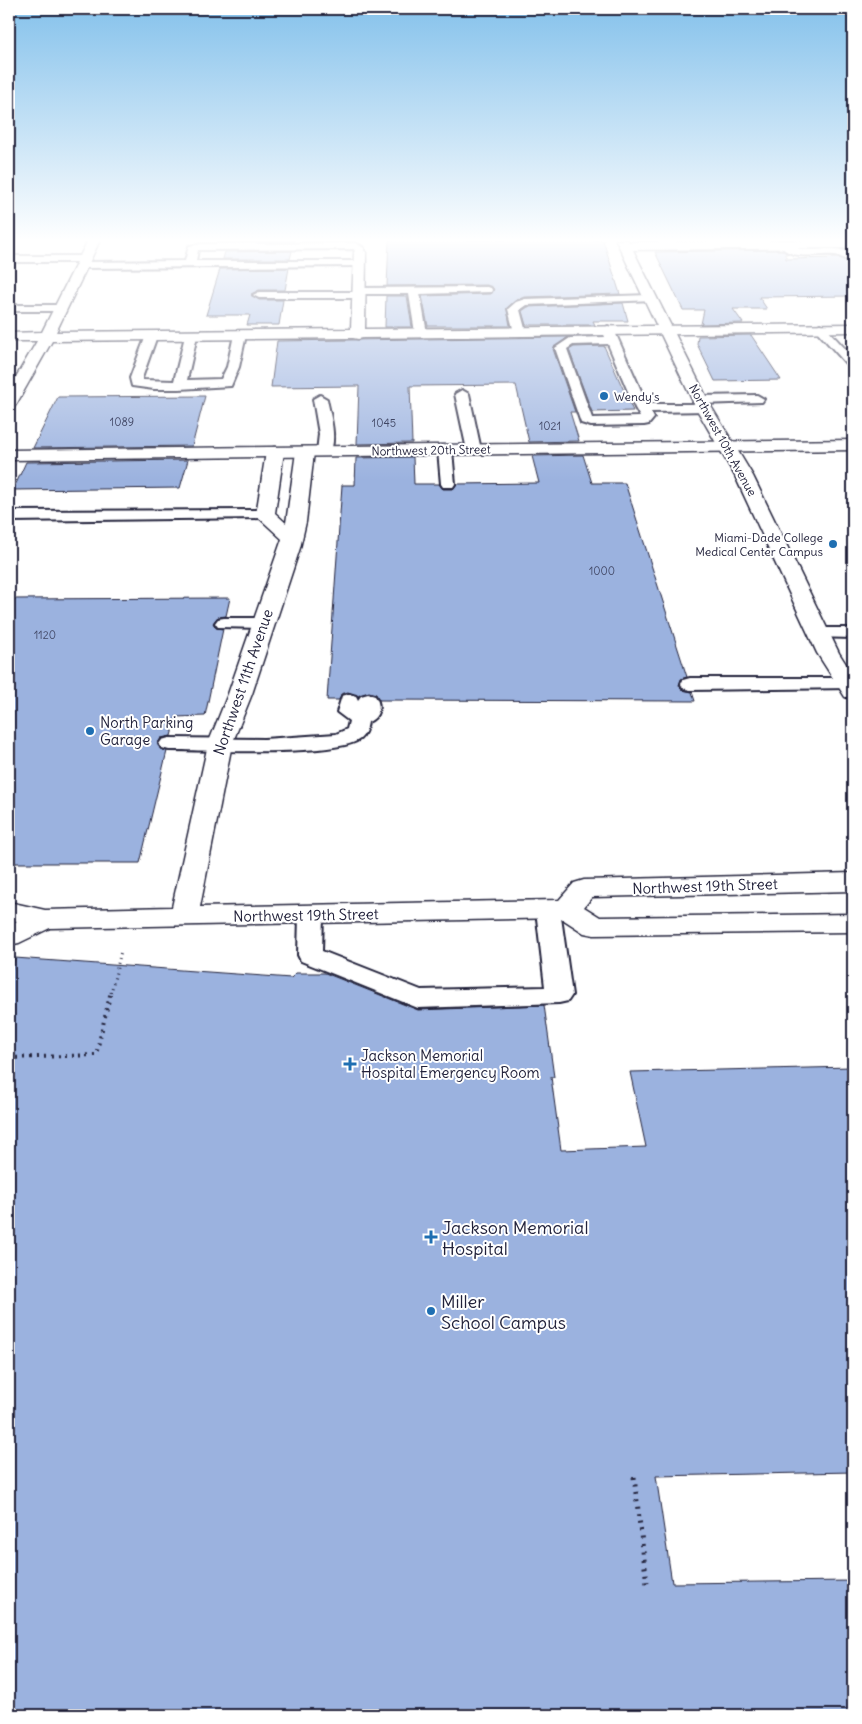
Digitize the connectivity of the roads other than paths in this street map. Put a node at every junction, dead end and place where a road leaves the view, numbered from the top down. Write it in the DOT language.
graph roads {
  1 [pos="54,320"];
  2 [pos="358,320"];
  3 [pos="419,320"];
  4 [pos="517,320"];
  5 [pos="659,320"];
  6 [pos="820,328"];
  7 [pos="853,328"];
  8 [pos="665,330"];
  9 [pos="520,332"];
  10 [pos="358,334"];
  11 [pos="421,334"];
  12 [pos="240,335"];
  13 [pos="610,335"];
  14 [pos="47,336"];
  15 [pos="151,336"];
  16 [pos="191,336"];
  17 [pos="9,337"];
  18 [pos="853,345"];
  19 [pos="838,346"];
  20 [pos="853,364"];
  21 [pos="179,385"];
  22 [pos="462,394"];
  23 [pos="320,399"];
  24 [pos="757,399"];
  25 [pos="9,403"];
  26 [pos="702,404"];
  27 [pos="642,408"];
  28 [pos="591,422"];
  29 [pos="853,445"];
  30 [pos="727,447"];
  31 [pos="599,448"];
  32 [pos="445,450"];
  33 [pos="474,450"];
  34 [pos="275,452"];
  35 [pos="304,452"];
  36 [pos="324,452"];
  37 [pos="9,455"];
  38 [pos="448,484"];
  39 [pos="265,515"];
  40 [pos="9,516"];
  41 [pos="290,537"];
  42 [pos="224,623"];
  43 [pos="264,623"];
  44 [pos="819,633"];
  45 [pos="853,633"];
  46 [pos="690,684"];
  47 [pos="850,688"];
  48 [pos="358,700"];
  49 [pos="169,744"];
  50 [pos="220,744"];
  51 [pos="853,882"];
  52 [pos="557,910"];
  53 [pos="9,911"];
  54 [pos="311,915"];
  55 [pos="184,917"];
  56 [pos="46,919"];
  57 [pos="853,923"];
  58 [pos="9,936"];
  1 -- 14 [label="street"];
  2 -- 10 [label="street"];
  3 -- 11 [label="lane"];
  4 -- 9 [label="lane"];
  5 -- 8 [label="street, Northwest 10th Avenue"];
  6 -- 7 [label="street"];
  6 -- 8 [label="street"];
  6 -- 19 [label="lane"];
  8 -- 13 [label="street"];
  8 -- 26 [label="street, Northwest 10th Avenue"];
  9 -- 11 [label="street"];
  9 -- 13 [label="street"];
  10 -- 11 [label="street"];
  10 -- 12 [label="street"];
  12 -- 16 [label="street"];
  12 -- 21 [label="lane"];
  13 -- 27 [label="lane"];
  13 -- 28 [label="lane"];
  14 -- 15 [label="street"];
  14 -- 17 [label="street"];
  14 -- 25 [label="street"];
  15 -- 16 [label="street"];
  15 -- 21 [label="lane"];
  16 -- 21 [label="lane"];
  18 -- 19 [label="lane"];
  19 -- 20 [label="lane"];
  22 -- 33 [label="lane"];
  23 -- 36 [label="lane"];
  24 -- 26 [label="lane"];
  26 -- 27 [label="lane"];
  26 -- 30 [label="street, Northwest 10th Avenue"];
  27 -- 28 [label="lane"];
  28 -- 31 [label="lane"];
  29 -- 30 [label="street, Northwest 20th Street"];
  30 -- 31 [label="street, Northwest 20th Street"];
  30 -- 44 [label="street, Northwest 10th Avenue"];
  31 -- 33 [label="street, Northwest 20th Street"];
  32 -- 33 [label="street, Northwest 20th Street"];
  32 -- 36 [label="street, Northwest 20th Street"];
  32 -- 38 [label="lane"];
  34 -- 35 [label="street, Northwest 20th Street"];
  34 -- 37 [label="street, Northwest 20th Street"];
  34 -- 39 [label="street"];
  35 -- 36 [label="street, Northwest 20th Street"];
  35 -- 41 [label="street, Northwest 11th Avenue"];
  39 -- 40 [label="lane"];
  39 -- 41 [label="street"];
  41 -- 43 [label="street, Northwest 11th Avenue"];
  42 -- 43 [label="lane"];
  43 -- 50 [label="street, Northwest 11th Avenue"];
  44 -- 45 [label="lane"];
  44 -- 47 [label="street, Northwest 10th Avenue"];
  46 -- 47 [label="lane"];
  48 -- 50 [label="lane"];
  49 -- 50 [label="lane"];
  50 -- 55 [label="street, Northwest 11th Avenue"];
  51 -- 52 [label="street, Northwest 19th Street"];
  52 -- 54 [label="street, Northwest 19th Street"];
  52 -- 54 [label="lane"];
  52 -- 57 [label="street"];
  53 -- 56 [label="street, Northwest 19th Street"];
  54 -- 55 [label="street, Northwest 19th Street"];
  55 -- 56 [label="street, Northwest 19th Street"];
  56 -- 58 [label="street, Northwest 19th Street"];
}
